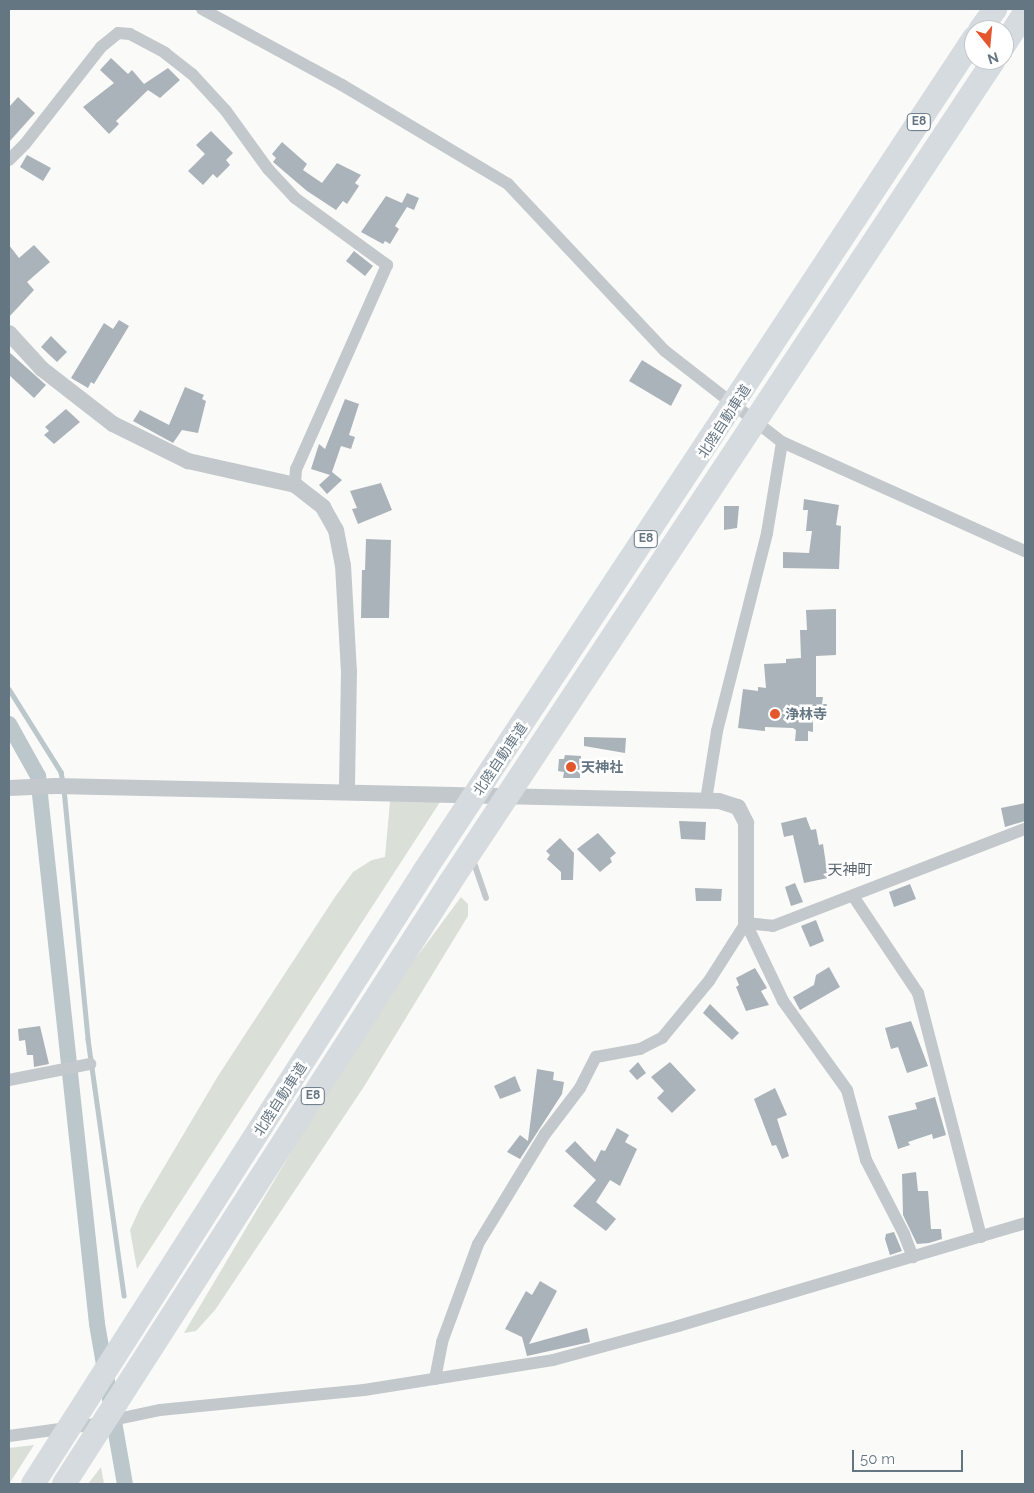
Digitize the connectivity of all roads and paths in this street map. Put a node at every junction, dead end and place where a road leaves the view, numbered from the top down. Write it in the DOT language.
graph roads {
  1 [pos="202,9"];
  2 [pos="995,9"];
  3 [pos="1025,13"];
  4 [pos="987,20"];
  5 [pos="1014,30"];
  6 [pos="964,53"];
  7 [pos="987,70"];
  8 [pos="9,160"];
  9 [pos="9,333"];
  10 [pos="782,442"];
  11 [pos="295,485"];
  12 [pos="1025,551"];
  13 [pos="9,788"];
  14 [pos="347,791"];
  15 [pos="450,794"];
  16 [pos="706,800"];
  17 [pos="1025,829"];
  18 [pos="463,832"];
  19 [pos="466,842"];
  20 [pos="853,896"];
  21 [pos="486,898"];
  22 [pos="746,923"];
  23 [pos="90,1064"];
  24 [pos="9,1080"];
  25 [pos="1025,1222"];
  26 [pos="981,1237"];
  27 [pos="912,1257"];
  28 [pos="435,1379"];
  29 [pos="9,1436"];
  30 [pos="33,1484"];
  31 [pos="64,1484"];
  1 -- 10 [label="street"];
  2 -- 4 [label="highway"];
  3 -- 5 [label="highway"];
  6 -- 30 [label="highway, 北陸自動車道 / E8"];
  7 -- 31 [label="highway, 北陸自動車道 / E8"];
  8 -- 11 [label="street"];
  9 -- 11 [label="street"];
  10 -- 12 [label="street"];
  10 -- 16 [label="street"];
  11 -- 14 [label="street"];
  13 -- 14 [label="street"];
  14 -- 15 [label="street"];
  15 -- 16 [label="street"];
  15 -- 18 [label="lane"];
  16 -- 22 [label="street"];
  17 -- 20 [label="street"];
  19 -- 21 [label="lane"];
  20 -- 22 [label="street"];
  20 -- 26 [label="street"];
  22 -- 27 [label="street"];
  22 -- 28 [label="street"];
  23 -- 24 [label="street"];
  25 -- 26 [label="street"];
  26 -- 27 [label="street"];
  27 -- 28 [label="street"];
  28 -- 29 [label="street"];
}
